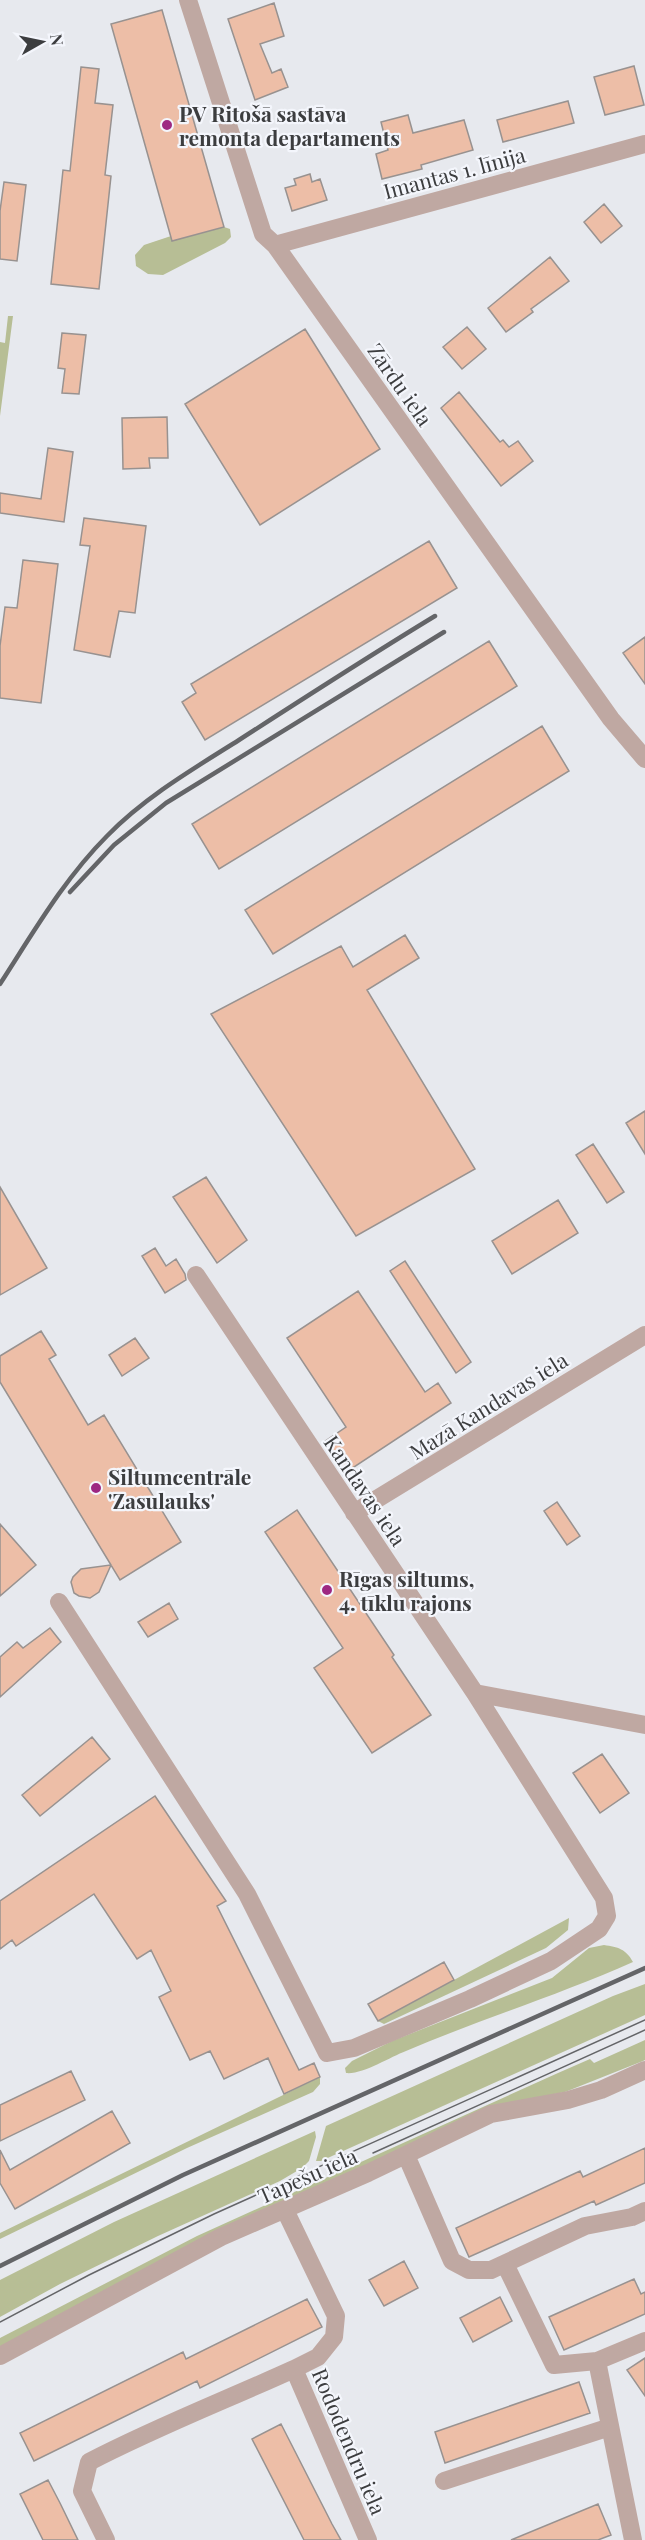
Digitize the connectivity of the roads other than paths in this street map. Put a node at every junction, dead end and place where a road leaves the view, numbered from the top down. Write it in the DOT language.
graph roads {
  1 [pos="188,0"];
  2 [pos="645,144"];
  3 [pos="275,245"];
  4 [pos="645,759"];
  5 [pos="196,1275"];
  6 [pos="645,1335"];
  7 [pos="354,1513"];
  8 [pos="59,1602"];
  9 [pos="475,1693"];
  10 [pos="645,1725"];
  11 [pos="645,2070"];
  12 [pos="406,2155"];
  13 [pos="285,2210"];
  14 [pos="645,2211"];
  15 [pos="505,2264"];
  16 [pos="645,2342"];
  17 [pos="0,2356"];
  18 [pos="597,2361"];
  19 [pos="294,2369"];
  20 [pos="610,2427"];
  21 [pos="444,2481"];
  22 [pos="106,2540"];
  23 [pos="368,2540"];
  24 [pos="633,2540"];
  1 -- 3 [label="street, Zārdu iela"];
  2 -- 3 [label="street, Imantas 1. līnija"];
  3 -- 4 [label="street, Zārdu iela"];
  5 -- 7 [label="street, Kandavas iela"];
  6 -- 7 [label="street, Mazā Kandavas iela"];
  7 -- 9 [label="street, Kandavas iela"];
  8 -- 9 [label="street, Kandavas iela"];
  9 -- 10 [label="street"];
  11 -- 12 [label="street, Tapešu iela"];
  12 -- 13 [label="street, Tapešu iela"];
  12 -- 15 [label="street"];
  13 -- 17 [label="street, Tapešu iela"];
  13 -- 19 [label="street, Rododendru iela"];
  14 -- 15 [label="street"];
  15 -- 18 [label="street"];
  16 -- 18 [label="street"];
  18 -- 20 [label="street"];
  19 -- 22 [label="street"];
  19 -- 23 [label="street, Rododendru iela"];
  20 -- 21 [label="street"];
  20 -- 24 [label="street"];
}
